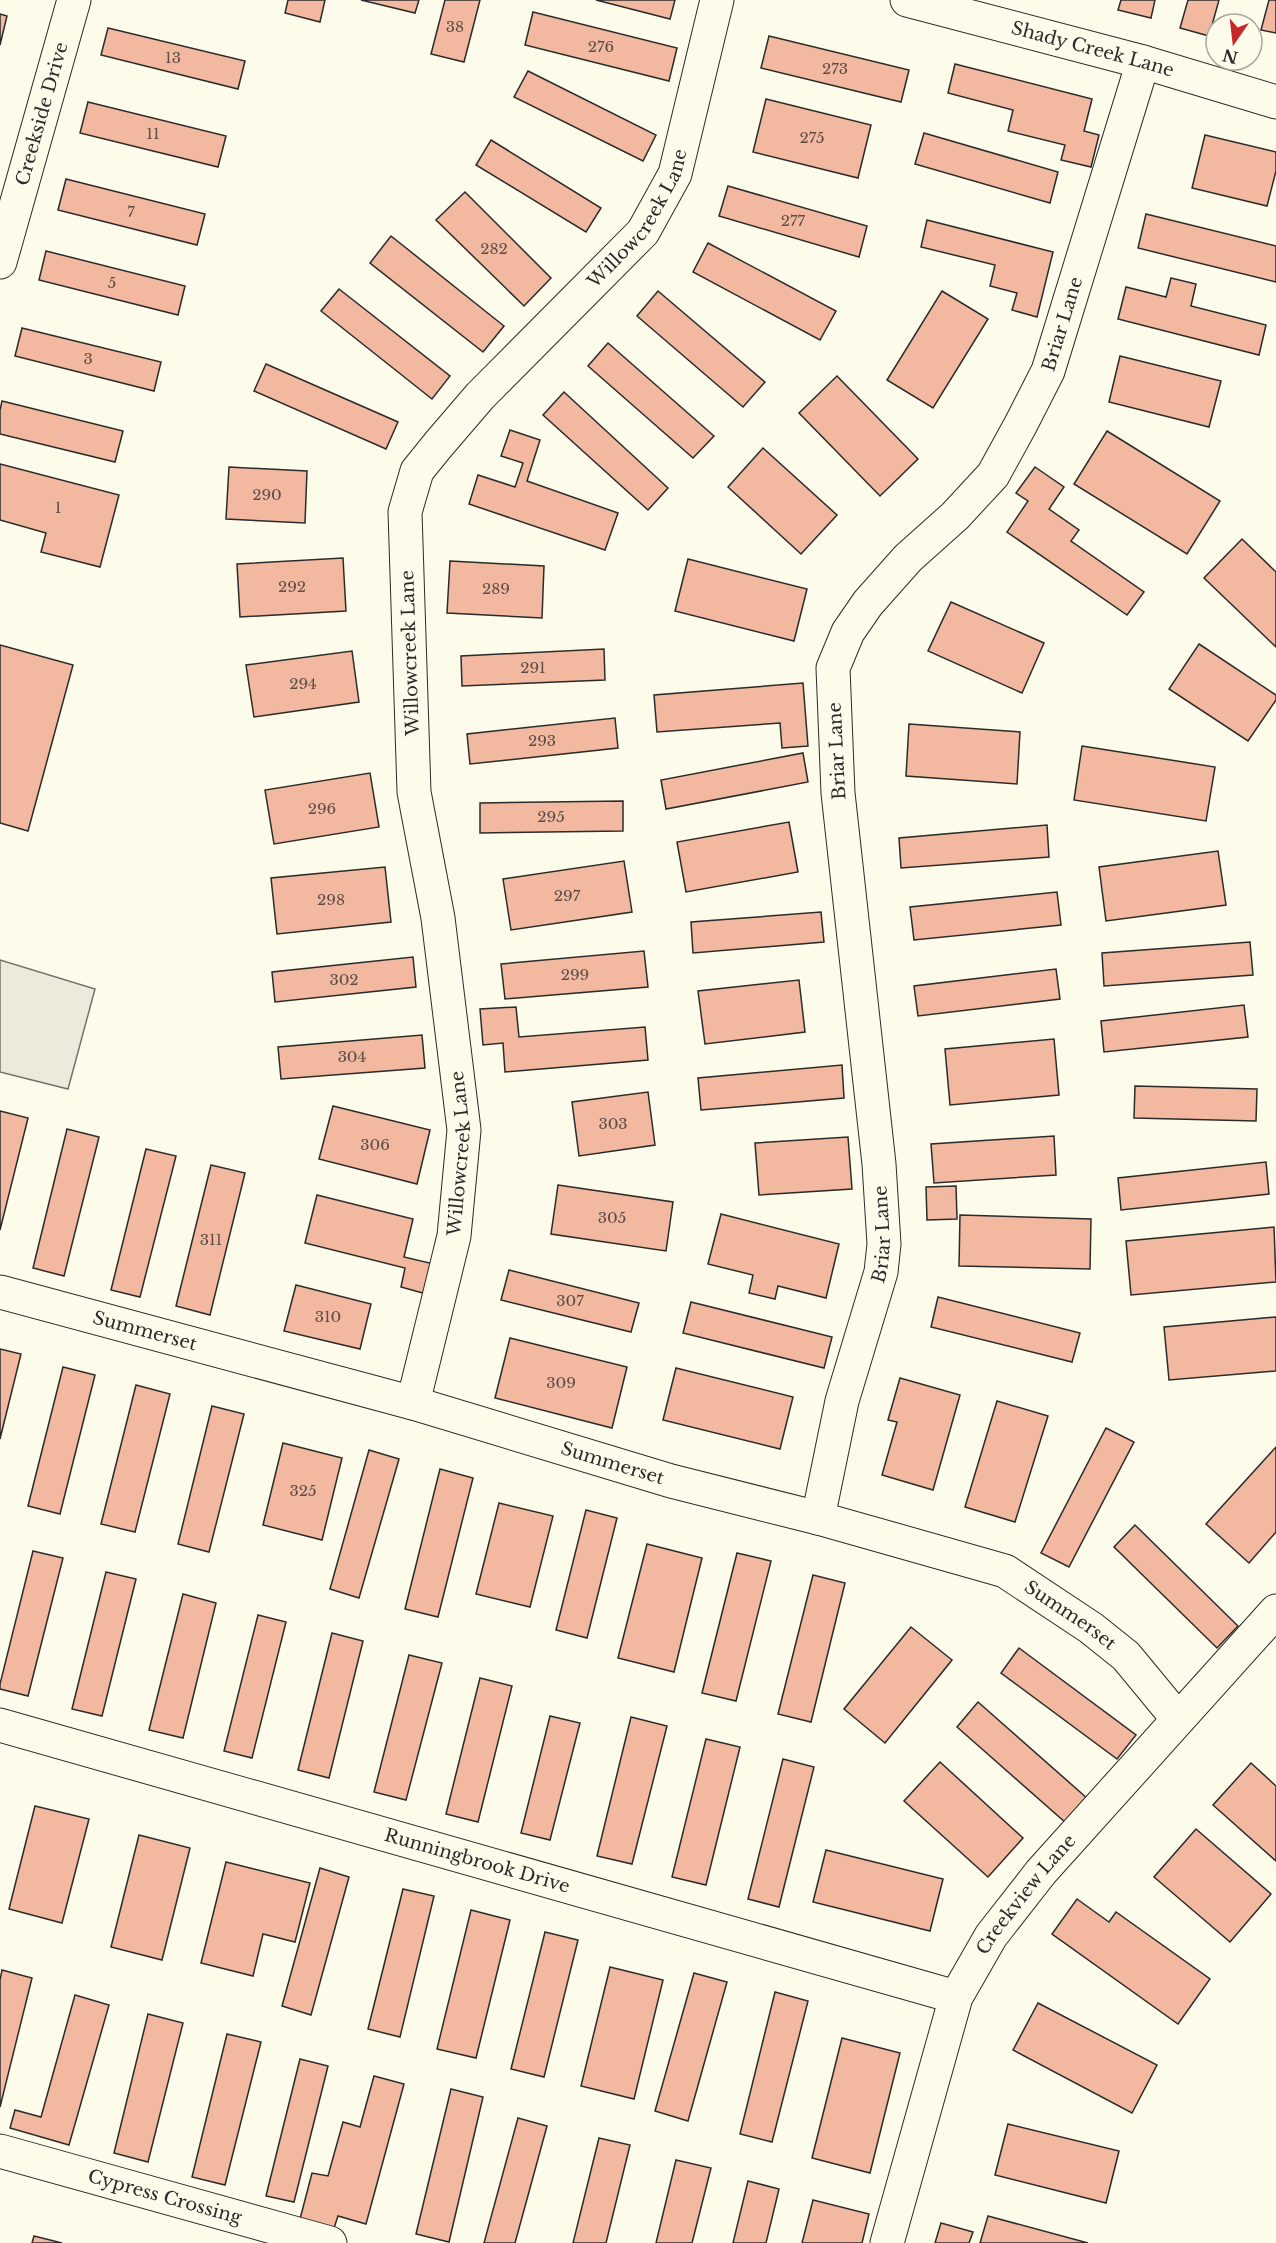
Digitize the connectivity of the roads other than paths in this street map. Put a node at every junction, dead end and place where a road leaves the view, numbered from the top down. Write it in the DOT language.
graph roads {
  1 [pos="74,0"];
  2 [pos="717,0"];
  3 [pos="907,0"];
  4 [pos="1143,62"];
  5 [pos="1276,102"];
  6 [pos="0,262"];
  7 [pos="0,1292"];
  8 [pos="413,1403"];
  9 [pos="818,1518"];
  10 [pos="1276,1611"];
  11 [pos="1178,1719"];
  12 [pos="0,1725"];
  13 [pos="956,1997"];
  14 [pos="0,2151"];
  15 [pos="330,2243"];
  16 [pos="887,2243"];
  1 -- 6 [label="street, Creekside Drive"];
  2 -- 8 [label="street, Willowcreek Lane"];
  3 -- 4 [label="street, Shady Creek Lane"];
  4 -- 5 [label="street, Shady Creek Lane"];
  4 -- 9 [label="street, Briar Lane"];
  7 -- 8 [label="street, Summerset"];
  8 -- 9 [label="street, Summerset"];
  9 -- 11 [label="street, Summerset"];
  10 -- 11 [label="street, Creekview Lane"];
  11 -- 13 [label="street, Creekview Lane"];
  12 -- 13 [label="street, Runningbrook Drive"];
  13 -- 16 [label="street, Creekview Lane"];
  14 -- 15 [label="street, Cypress Crossing"];
}
